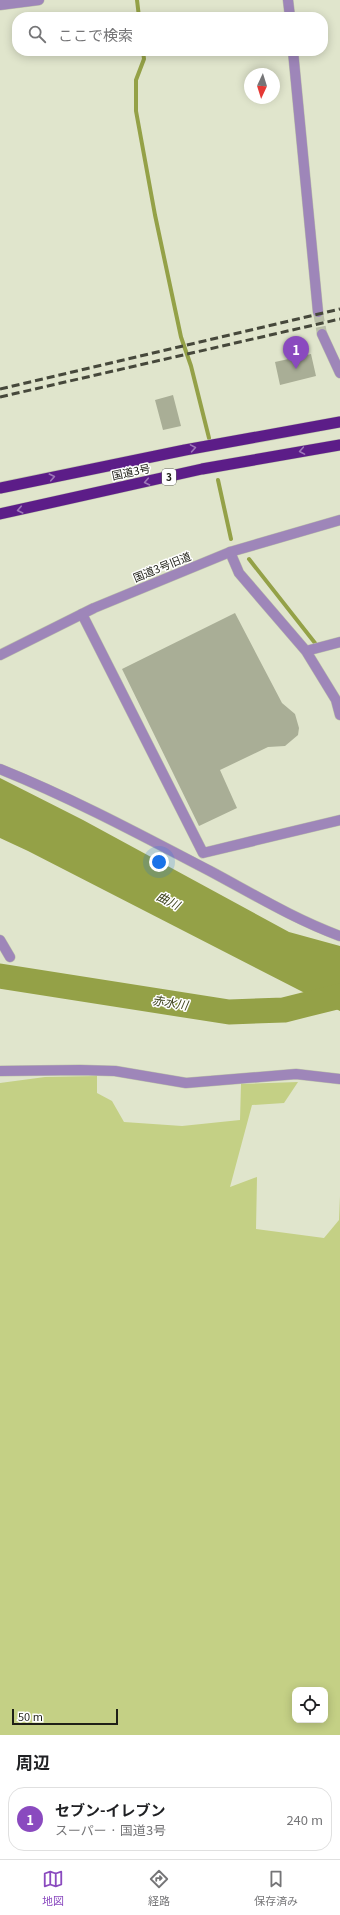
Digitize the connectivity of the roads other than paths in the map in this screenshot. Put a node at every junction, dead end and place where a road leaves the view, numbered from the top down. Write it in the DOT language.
graph roads {
  1 [pos="39,0"];
  2 [pos="288,0"];
  3 [pos="0,5"];
  4 [pos="289,12"];
  5 [pos="293,56"];
  6 [pos="318,312"];
  7 [pos="322,334"];
  8 [pos="340,373"];
  9 [pos="340,422"];
  10 [pos="340,445"];
  11 [pos="0,488"];
  12 [pos="0,514"];
  13 [pos="340,520"];
  14 [pos="230,552"];
  15 [pos="82,614"];
  16 [pos="340,642"];
  17 [pos="306,651"];
  18 [pos="0,655"];
  19 [pos="340,715"];
  20 [pos="0,769"];
  21 [pos="340,820"];
  22 [pos="340,936"];
  23 [pos="0,940"];
  24 [pos="10,956"];
  25 [pos="0,1071"];
  26 [pos="340,1079"];
  1 -- 3 [label="street"];
  2 -- 4 [label="street"];
  5 -- 6 [label="street"];
  7 -- 8 [label="street"];
  11 -- 9 [label="highway, 国道3号 / 3, one-way"];
  10 -- 12 [label="highway, 国道3号 / 3, one-way"];
  13 -- 14 [label="street, 国道3号旧道"];
  14 -- 15 [label="street, 国道3号旧道"];
  14 -- 17 [label="street"];
  15 -- 18 [label="street, 国道3号旧道"];
  15 -- 21 [label="street"];
  16 -- 17 [label="street"];
  17 -- 19 [label="street"];
  20 -- 22 [label="street"];
  23 -- 24 [label="street"];
  25 -- 26 [label="street"];
}
